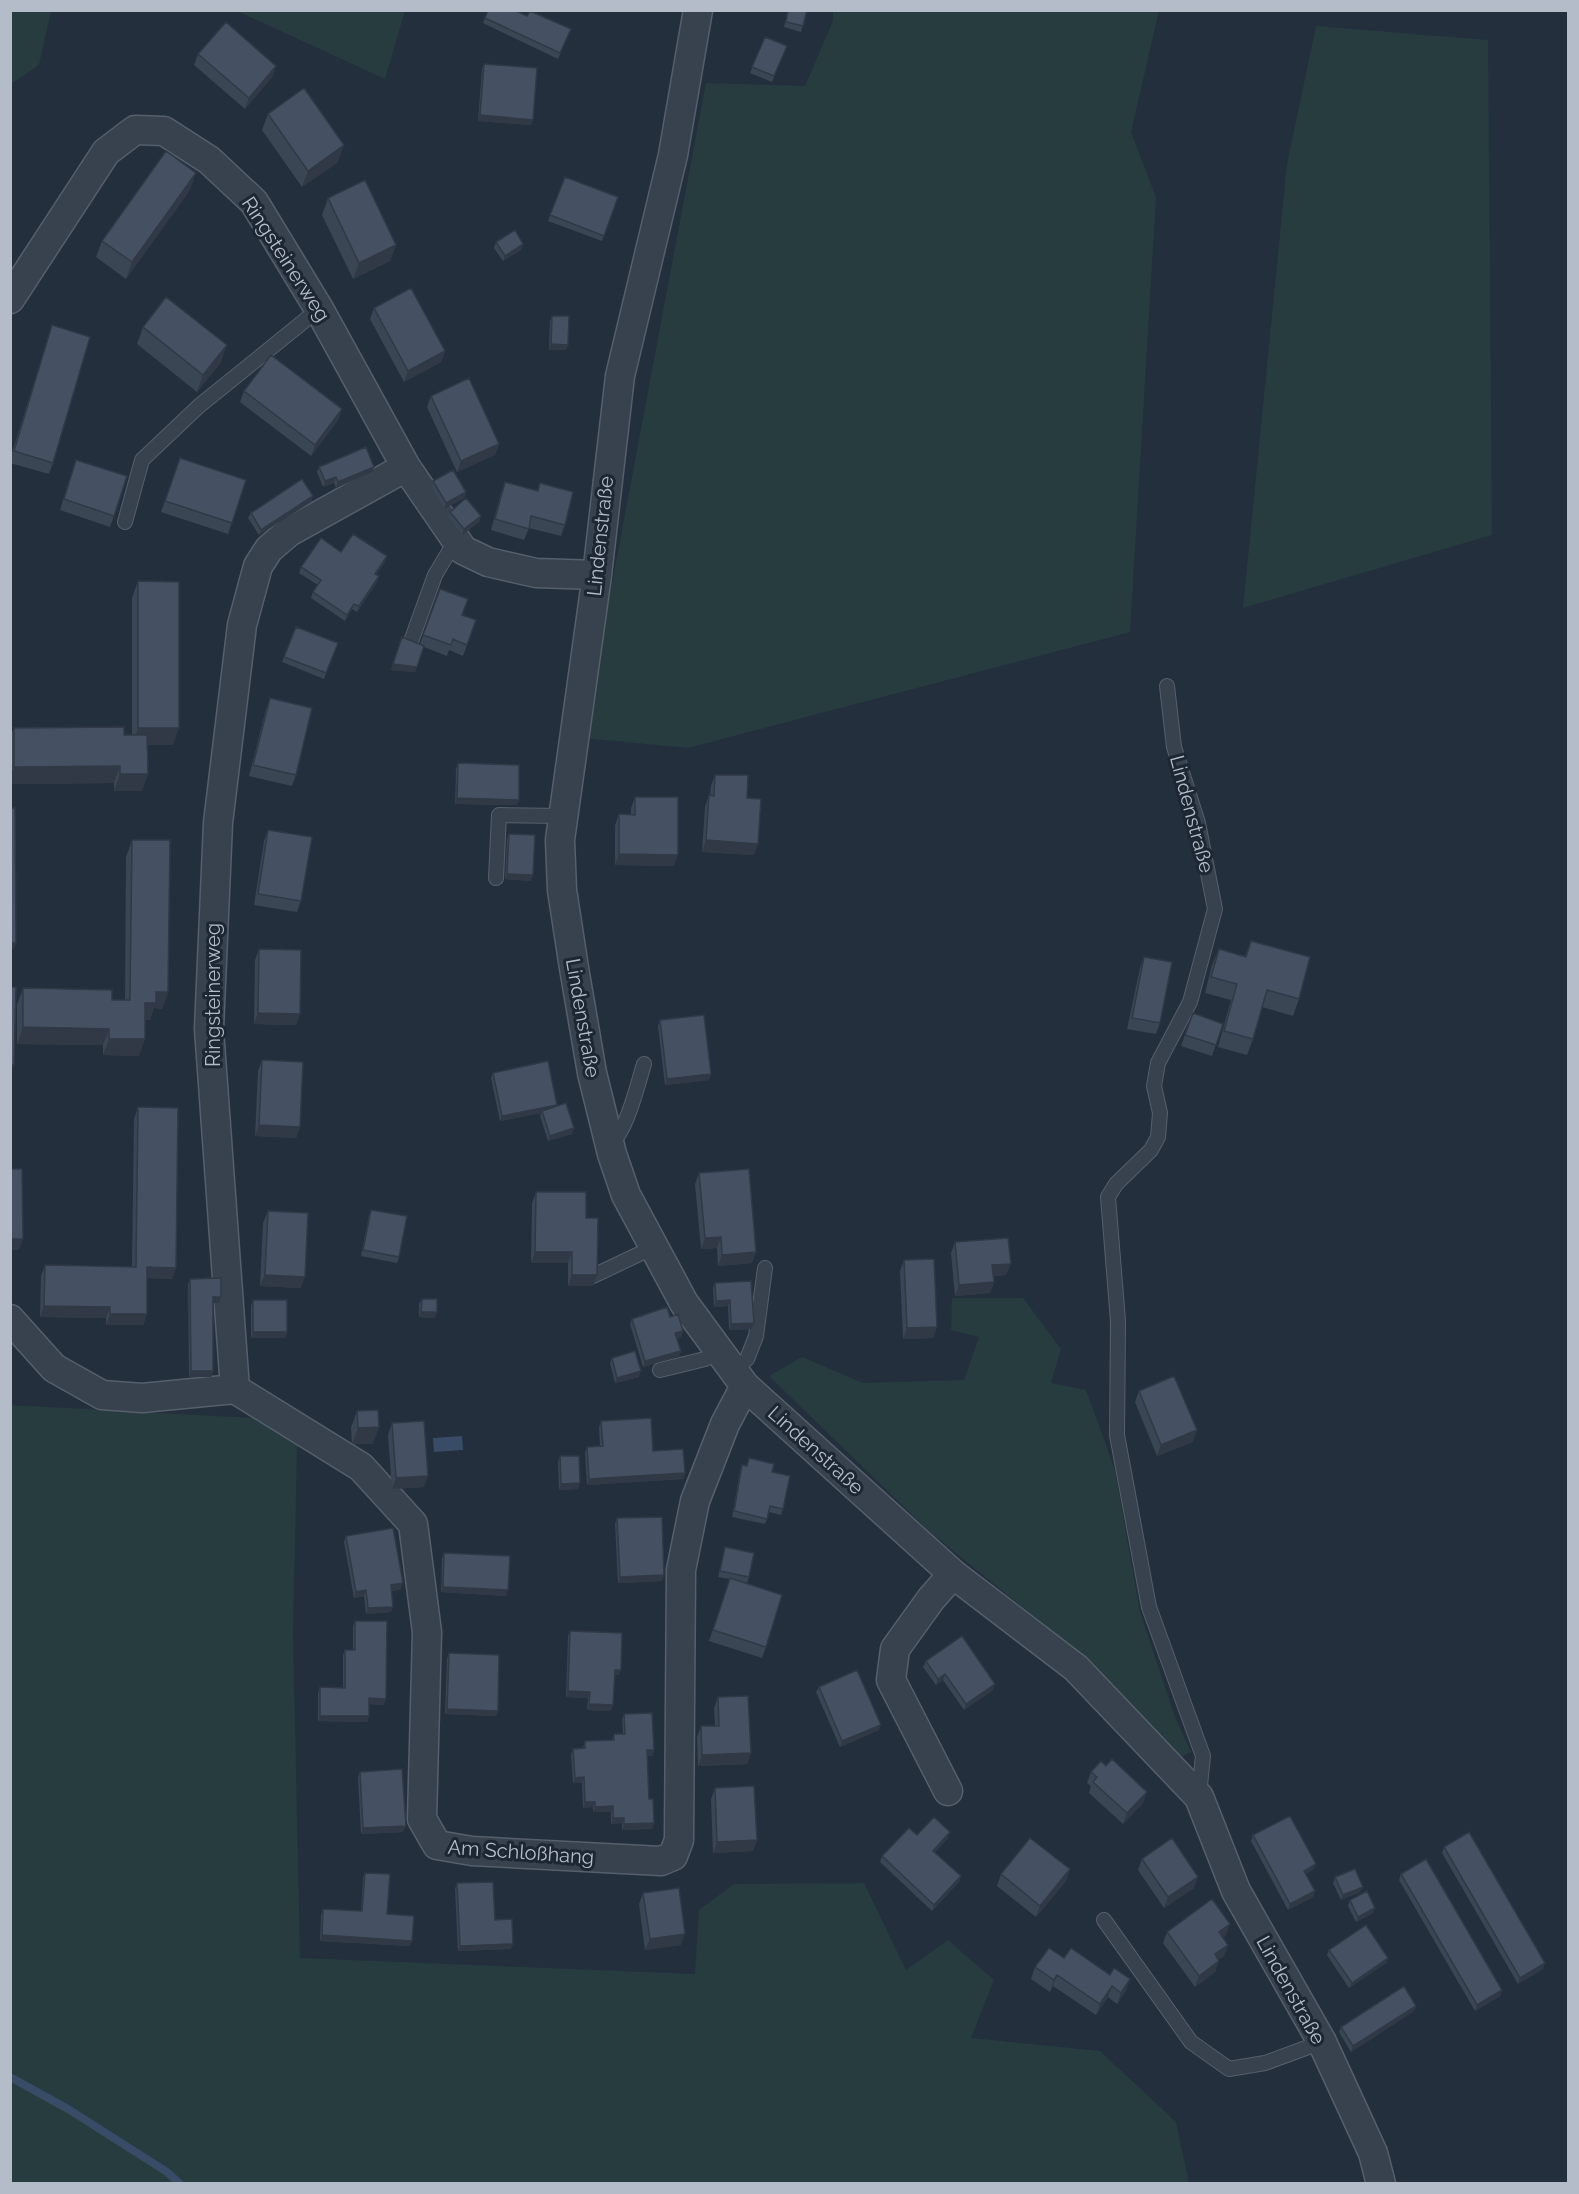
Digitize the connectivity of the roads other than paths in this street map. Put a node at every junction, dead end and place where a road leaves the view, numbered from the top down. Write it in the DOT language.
graph roads {
  1 [pos="699,10"];
  2 [pos="10,299"];
  3 [pos="319,309"];
  4 [pos="406,467"];
  5 [pos="125,522"];
  6 [pos="456,540"];
  7 [pos="597,574"];
  8 [pos="409,647"];
  9 [pos="1167,686"];
  10 [pos="563,816"];
  11 [pos="496,878"];
  12 [pos="644,1064"];
  13 [pos="610,1143"];
  14 [pos="654,1247"];
  15 [pos="765,1268"];
  16 [pos="593,1276"];
  17 [pos="10,1319"];
  18 [pos="732,1369"];
  19 [pos="660,1370"];
  20 [pos="235,1389"];
  21 [pos="953,1574"];
  22 [pos="948,1791"];
  23 [pos="1199,1797"];
  24 [pos="1104,1920"];
  25 [pos="1322,2042"];
  26 [pos="1381,2184"];
  1 -- 7 [label="street, Lindenstraße"];
  2 -- 3 [label="street, Ringsteinerweg"];
  3 -- 4 [label="street, Ringsteinerweg"];
  3 -- 5 [label="lane"];
  4 -- 6 [label="street, Ringsteinerweg"];
  4 -- 20 [label="street, Ringsteinerweg"];
  6 -- 7 [label="street, Ringsteinerweg"];
  6 -- 8 [label="lane"];
  7 -- 10 [label="street, Lindenstraße"];
  9 -- 23 [label="lane, Lindenstraße"];
  10 -- 11 [label="lane"];
  10 -- 13 [label="street, Lindenstraße"];
  12 -- 13 [label="lane"];
  13 -- 14 [label="street, Lindenstraße"];
  14 -- 16 [label="lane"];
  14 -- 18 [label="street, Lindenstraße"];
  15 -- 18 [label="lane"];
  17 -- 20 [label="street"];
  18 -- 19 [label="lane"];
  18 -- 20 [label="street, Am Schloßhang"];
  18 -- 21 [label="street, Lindenstraße"];
  21 -- 22 [label="street"];
  21 -- 23 [label="street, Lindenstraße"];
  23 -- 25 [label="street, Lindenstraße"];
  24 -- 25 [label="lane"];
  25 -- 26 [label="street, Lindenstraße"];
}
